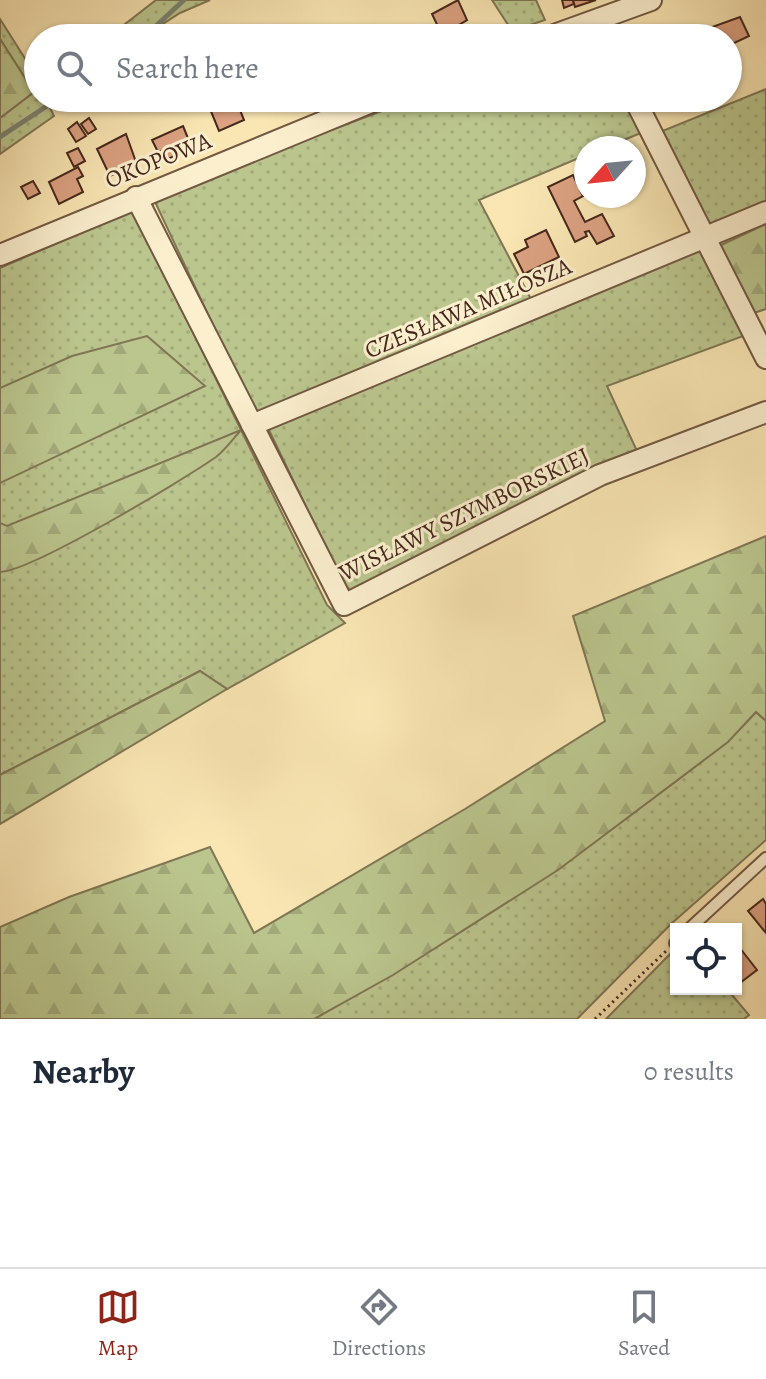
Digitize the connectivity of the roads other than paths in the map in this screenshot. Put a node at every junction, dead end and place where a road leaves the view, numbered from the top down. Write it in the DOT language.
graph roads {
  1 [pos="651,0"];
  2 [pos="608,24"];
  3 [pos="346,112"];
  4 [pos="641,112"];
  5 [pos="136,197"];
  6 [pos="766,212"];
  7 [pos="704,238"];
  8 [pos="0,255"];
  9 [pos="766,358"];
  10 [pos="766,412"];
  11 [pos="252,425"];
  12 [pos="766,858"];
  13 [pos="696,923"];
  1 -- 2 [label="street"];
  3 -- 5 [label="street, OKOPOWA"];
  4 -- 7 [label="street"];
  5 -- 8 [label="street, OKOPOWA"];
  5 -- 11 [label="street, WISŁAWY SZYMBORSKIEJ"];
  6 -- 7 [label="street, CZESŁAWA MIŁOSZA"];
  7 -- 9 [label="street"];
  7 -- 11 [label="street, CZESŁAWA MIŁOSZA"];
  10 -- 11 [label="street, WISŁAWY SZYMBORSKIEJ"];
  12 -- 13 [label="lane"];
}
